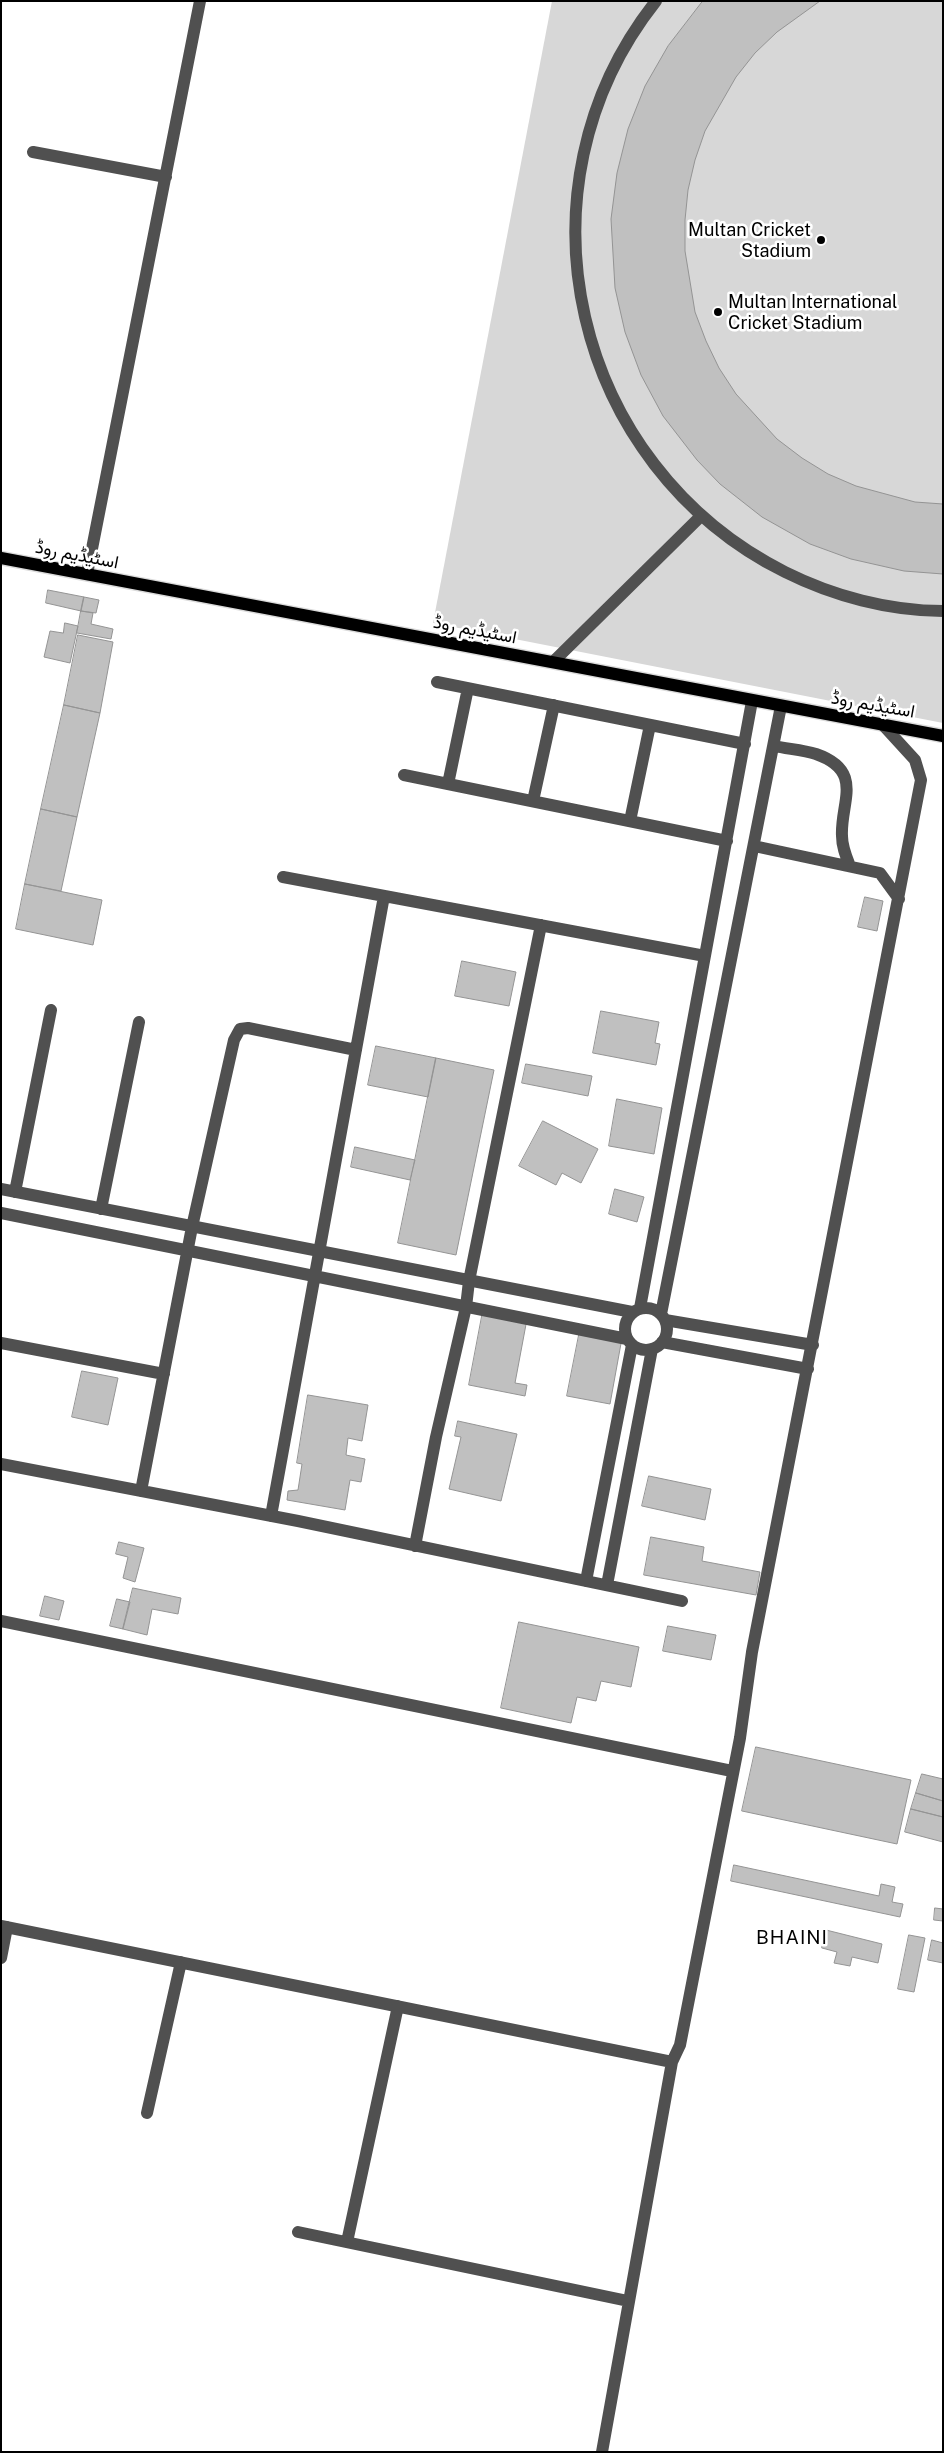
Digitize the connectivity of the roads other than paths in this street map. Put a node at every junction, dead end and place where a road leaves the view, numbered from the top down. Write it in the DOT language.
graph roads {
  1 [pos="200,1"];
  2 [pos="656,1"];
  3 [pos="32,152"];
  4 [pos="166,177"];
  5 [pos="701,516"];
  6 [pos="1,558"];
  7 [pos="87,574"];
  8 [pos="943,611"];
  9 [pos="553,662"];
  10 [pos="437,682"];
  11 [pos="468,688"];
  12 [pos="752,701"];
  13 [pos="554,705"];
  14 [pos="781,706"];
  15 [pos="650,725"];
  16 [pos="884,725"];
  17 [pos="943,736"];
  18 [pos="744,744"];
  19 [pos="774,746"];
  20 [pos="404,775"];
  21 [pos="448,784"];
  22 [pos="533,801"];
  23 [pos="630,821"];
  24 [pos="727,841"];
  25 [pos="754,846"];
  26 [pos="850,866"];
  27 [pos="283,877"];
  28 [pos="384,896"];
  29 [pos="899,900"];
  30 [pos="541,925"];
  31 [pos="705,956"];
  32 [pos="51,1010"];
  33 [pos="139,1022"];
  34 [pos="356,1050"];
  35 [pos="1,1189"];
  36 [pos="15,1192"];
  37 [pos="101,1209"];
  38 [pos="1,1212"];
  39 [pos="192,1226"];
  40 [pos="188,1250"];
  41 [pos="319,1251"];
  42 [pos="316,1276"];
  43 [pos="469,1281"];
  44 [pos="466,1307"];
  45 [pos="636,1310"];
  46 [pos="663,1317"];
  47 [pos="1,1342"];
  48 [pos="629,1342"];
  49 [pos="813,1345"];
  50 [pos="657,1346"];
  51 [pos="808,1369"];
  52 [pos="164,1374"];
  53 [pos="1,1464"];
  54 [pos="141,1491"];
  55 [pos="271,1516"];
  56 [pos="416,1546"];
  57 [pos="586,1581"];
  58 [pos="607,1585"];
  59 [pos="682,1601"];
  60 [pos="1,1621"];
  61 [pos="732,1771"];
  62 [pos="4,1926"];
  63 [pos="1,1958"];
  64 [pos="181,1962"];
  65 [pos="398,2006"];
  66 [pos="672,2062"];
  67 [pos="147,2113"];
  68 [pos="298,2232"];
  69 [pos="347,2242"];
  70 [pos="628,2301"];
  71 [pos="602,2452"];
  1 -- 4 [label="street"];
  2 -- 5 [label="street"];
  3 -- 4 [label="street"];
  4 -- 7 [label="street"];
  5 -- 8 [label="street"];
  5 -- 9 [label="street"];
  6 -- 7 [label="main road, اسٹیڈیم روڈ"];
  7 -- 9 [label="main road, اسٹیڈیم روڈ"];
  9 -- 12 [label="main road, اسٹیڈیم روڈ"];
  10 -- 11 [label="street"];
  11 -- 13 [label="street"];
  11 -- 21 [label="street"];
  12 -- 14 [label="main road, اسٹیڈیم روڈ"];
  12 -- 18 [label="street"];
  13 -- 15 [label="street"];
  13 -- 22 [label="street"];
  14 -- 16 [label="main road, اسٹیڈیم روڈ"];
  14 -- 19 [label="street"];
  15 -- 18 [label="street"];
  15 -- 23 [label="street"];
  16 -- 17 [label="main road, اسٹیڈیم روڈ"];
  16 -- 29 [label="street"];
  18 -- 24 [label="street"];
  19 -- 25 [label="street"];
  19 -- 26 [label="street"];
  20 -- 21 [label="street"];
  21 -- 22 [label="street"];
  22 -- 23 [label="street"];
  23 -- 24 [label="street"];
  24 -- 31 [label="street"];
  25 -- 26 [label="street"];
  25 -- 46 [label="street"];
  26 -- 29 [label="street"];
  27 -- 28 [label="street"];
  28 -- 30 [label="street"];
  28 -- 34 [label="street"];
  29 -- 49 [label="street"];
  30 -- 31 [label="street"];
  30 -- 43 [label="street"];
  31 -- 45 [label="street"];
  32 -- 36 [label="street"];
  33 -- 37 [label="street"];
  34 -- 39 [label="street"];
  34 -- 41 [label="street"];
  35 -- 36 [label="street"];
  36 -- 37 [label="street"];
  37 -- 39 [label="street"];
  38 -- 40 [label="street"];
  39 -- 40 [label="street"];
  39 -- 41 [label="street"];
  40 -- 42 [label="street"];
  40 -- 52 [label="street"];
  41 -- 42 [label="street"];
  41 -- 43 [label="street"];
  42 -- 44 [label="street"];
  42 -- 55 [label="street"];
  43 -- 44 [label="street"];
  43 -- 45 [label="street"];
  44 -- 48 [label="street"];
  44 -- 56 [label="street"];
  45 -- 46 [label="street"];
  45 -- 48 [label="street"];
  46 -- 49 [label="street"];
  46 -- 50 [label="street"];
  47 -- 52 [label="street"];
  48 -- 50 [label="street"];
  48 -- 57 [label="street"];
  49 -- 51 [label="street"];
  50 -- 51 [label="street"];
  50 -- 58 [label="street"];
  51 -- 61 [label="street"];
  52 -- 54 [label="street"];
  53 -- 54 [label="street"];
  54 -- 55 [label="street"];
  55 -- 56 [label="street"];
  56 -- 57 [label="street"];
  57 -- 58 [label="street"];
  58 -- 59 [label="street"];
  60 -- 61 [label="street"];
  61 -- 66 [label="street"];
  62 -- 63 [label="street"];
  62 -- 64 [label="street"];
  64 -- 65 [label="street"];
  64 -- 67 [label="street"];
  65 -- 66 [label="street"];
  65 -- 69 [label="street"];
  66 -- 70 [label="street"];
  68 -- 69 [label="street"];
  69 -- 70 [label="street"];
  70 -- 71 [label="street"];
}
